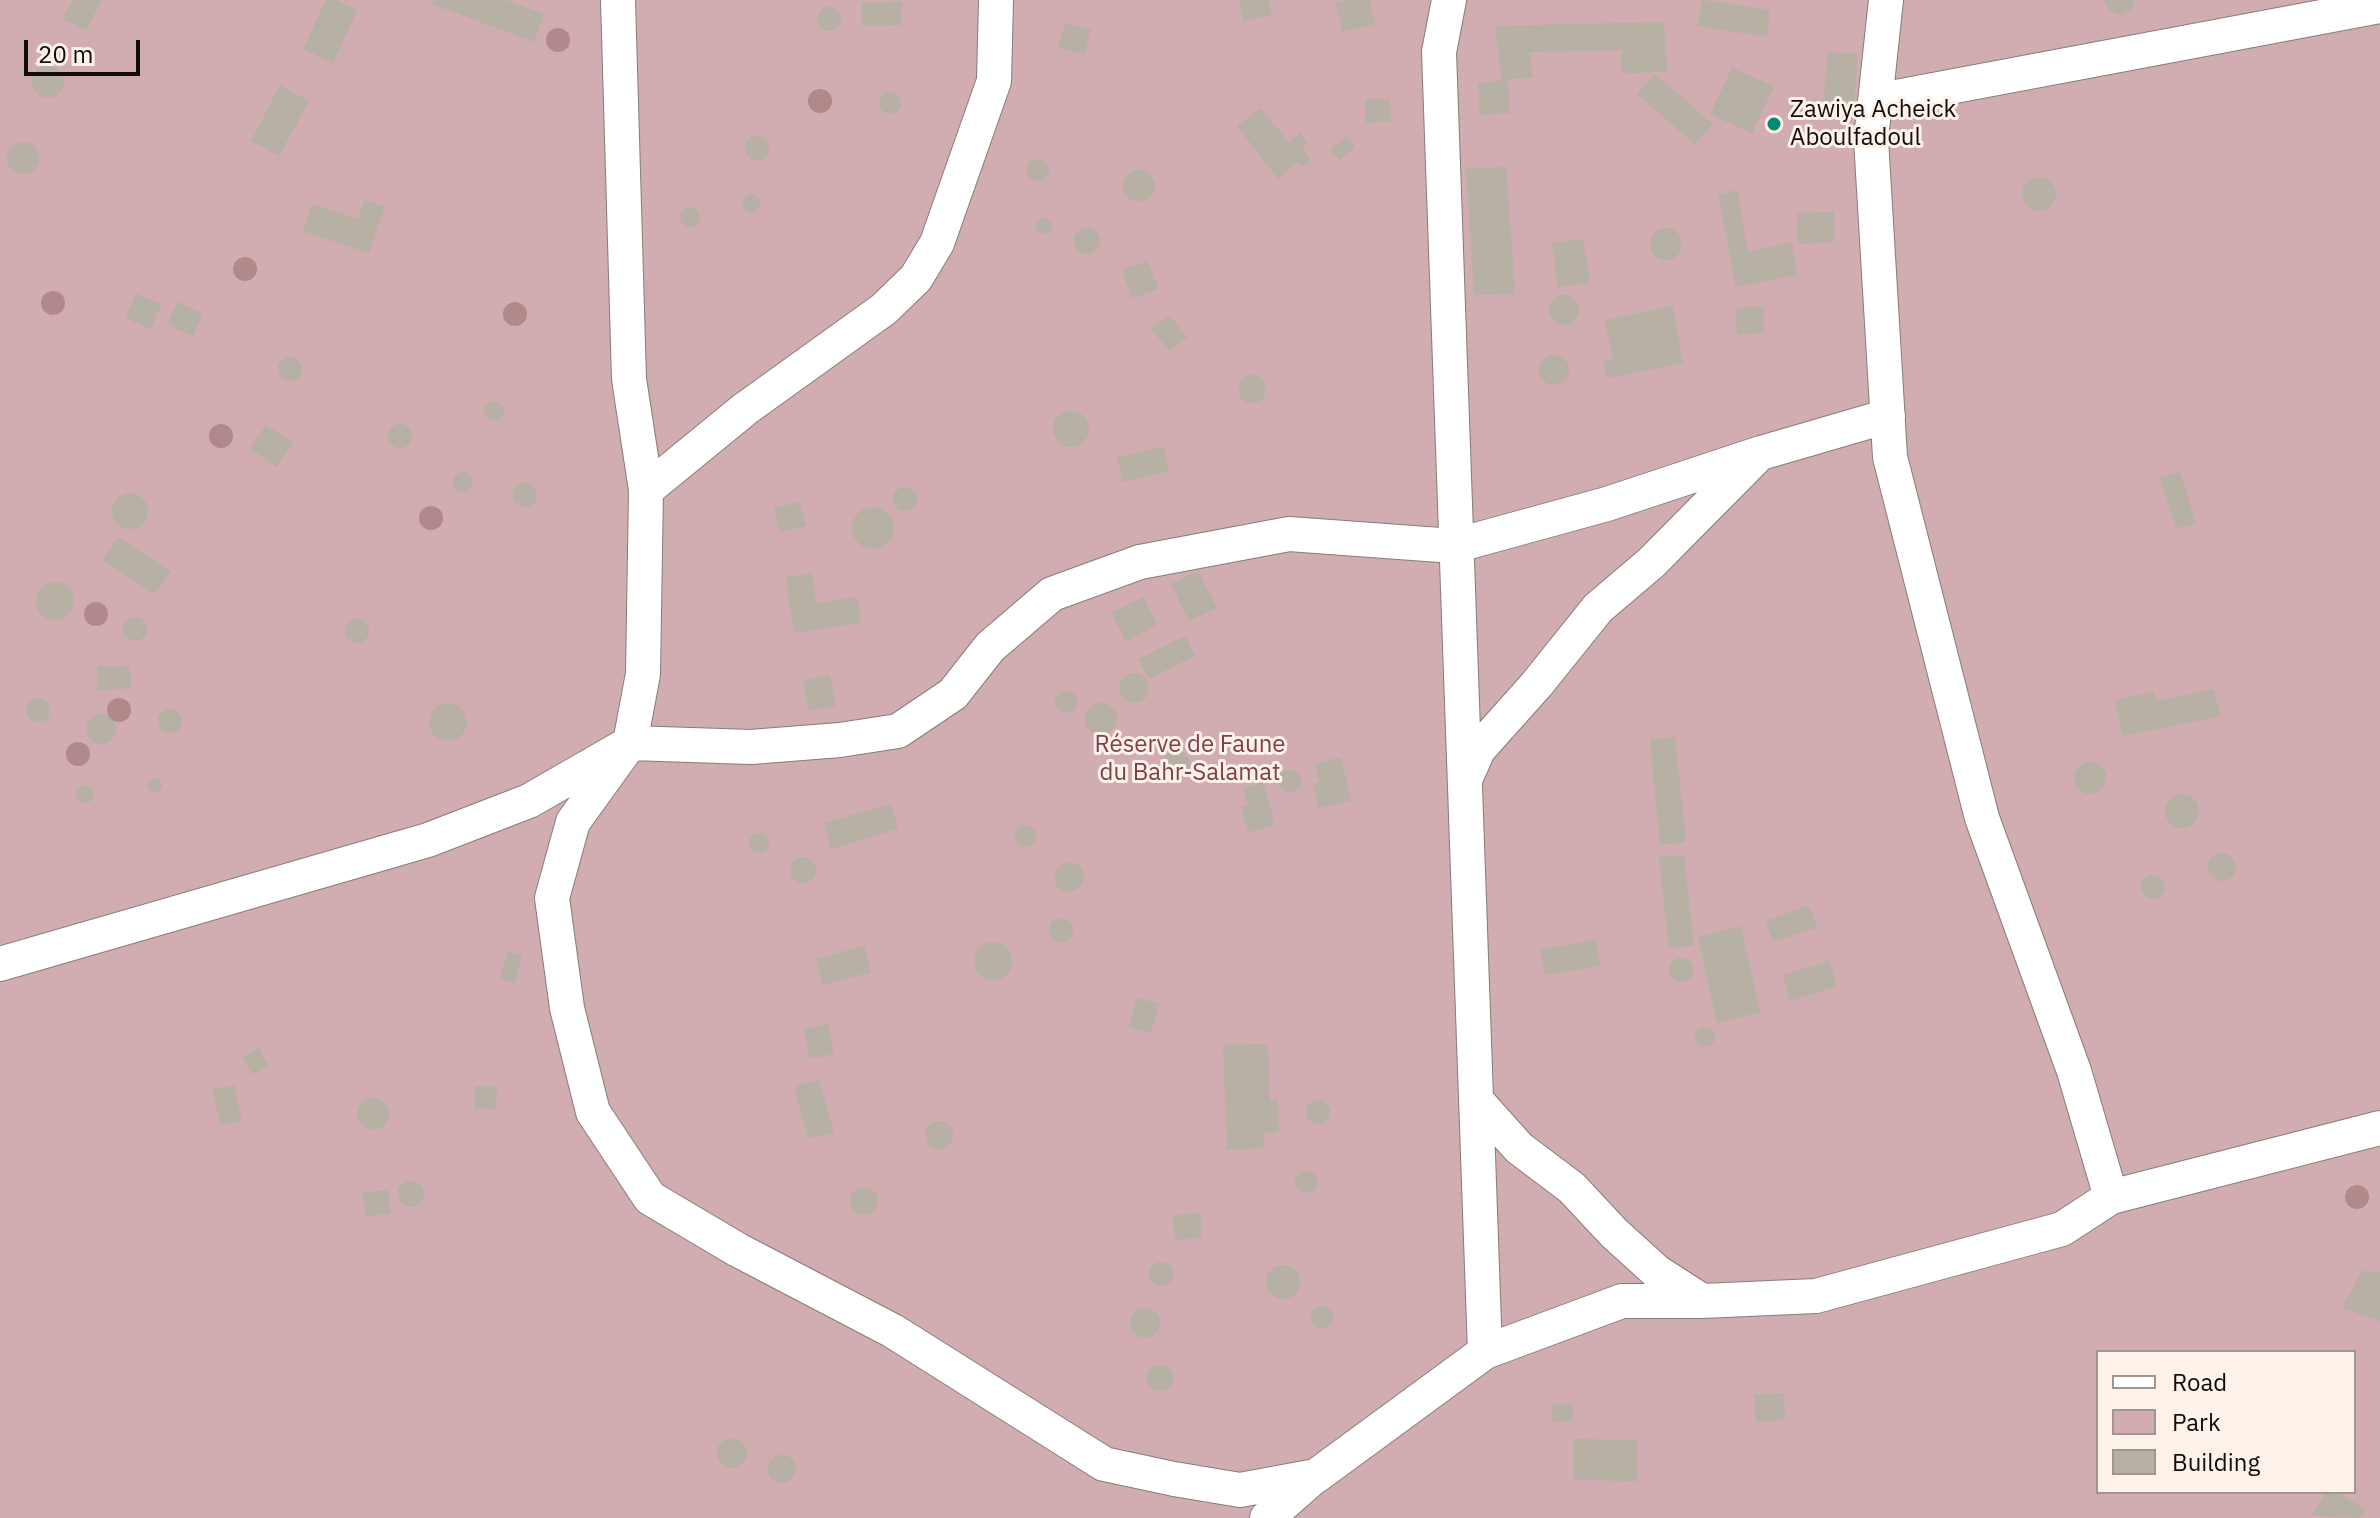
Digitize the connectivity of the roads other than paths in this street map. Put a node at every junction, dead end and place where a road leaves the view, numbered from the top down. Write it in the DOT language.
graph roads {
  1 [pos="618,0"];
  2 [pos="996,0"];
  3 [pos="1449,0"];
  4 [pos="1886,0"];
  5 [pos="2380,6"];
  6 [pos="1875,101"];
  7 [pos="1888,416"];
  8 [pos="1761,453"];
  9 [pos="646,490"];
  10 [pos="1454,546"];
  11 [pos="630,743"];
  12 [pos="1463,783"];
  13 [pos="0,964"];
  14 [pos="1476,1100"];
  15 [pos="2380,1128"];
  16 [pos="2111,1197"];
  17 [pos="1702,1301"];
  18 [pos="1485,1352"];
  19 [pos="1316,1476"];
  20 [pos="1267,1518"];
  1 -- 9 [label="street"];
  2 -- 9 [label="street"];
  3 -- 10 [label="street"];
  4 -- 6 [label="street"];
  5 -- 6 [label="street"];
  6 -- 7 [label="street"];
  7 -- 8 [label="street"];
  7 -- 16 [label="street"];
  8 -- 10 [label="street"];
  8 -- 12 [label="street"];
  9 -- 11 [label="street"];
  10 -- 11 [label="street"];
  10 -- 12 [label="street"];
  11 -- 13 [label="street"];
  11 -- 19 [label="street"];
  12 -- 14 [label="street"];
  14 -- 17 [label="street"];
  14 -- 18 [label="street"];
  15 -- 16 [label="street"];
  16 -- 17 [label="street"];
  17 -- 18 [label="street"];
  18 -- 19 [label="street"];
  19 -- 20 [label="street"];
}
